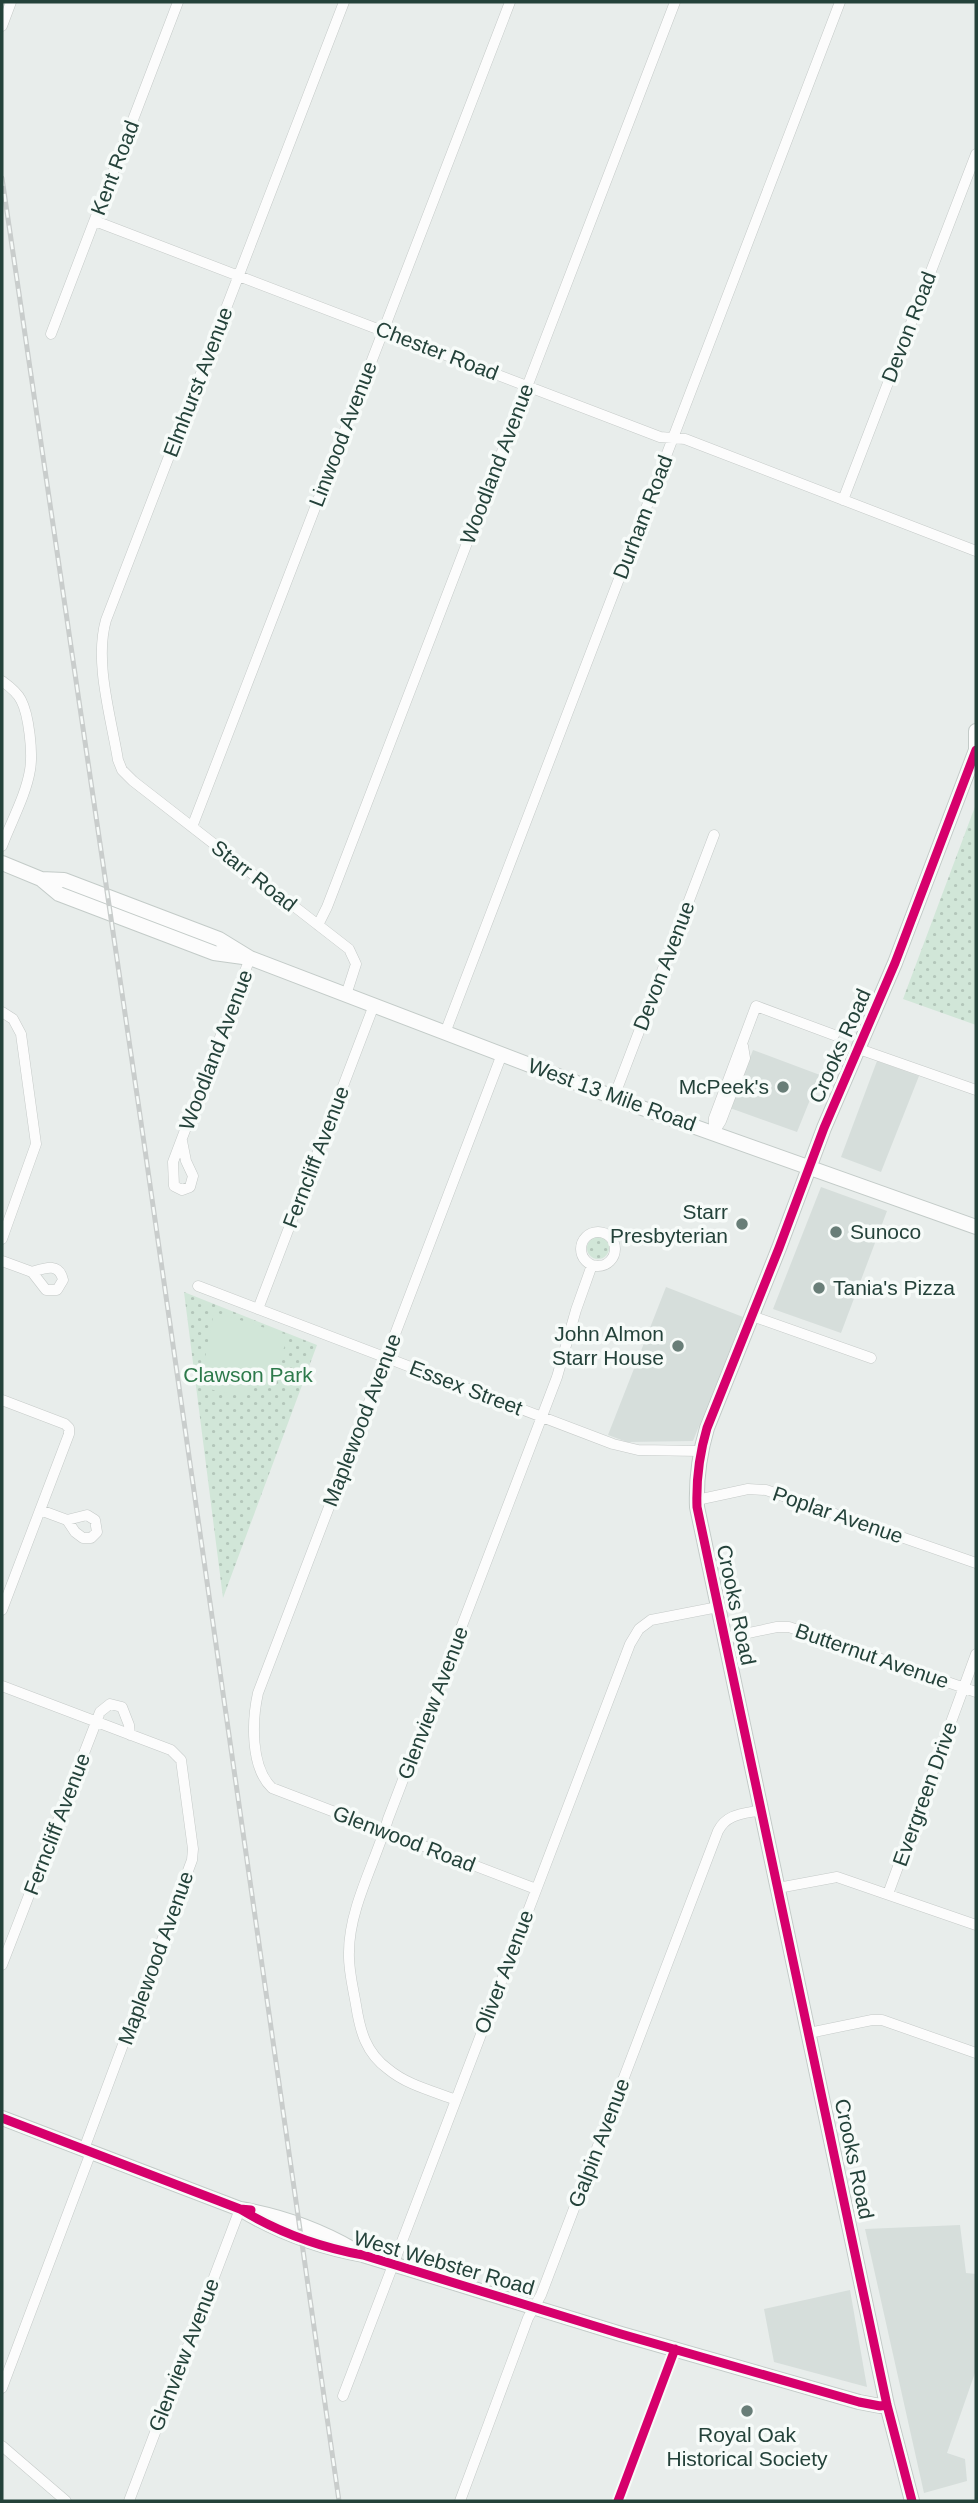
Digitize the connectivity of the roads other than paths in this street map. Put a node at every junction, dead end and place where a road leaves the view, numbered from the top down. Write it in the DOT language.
graph roads {
  1 [pos="11,2"];
  2 [pos="178,2"];
  3 [pos="344,2"];
  4 [pos="510,2"];
  5 [pos="675,2"];
  6 [pos="841,2"];
  7 [pos="2,26"];
  8 [pos="976,154"];
  9 [pos="95,221"];
  10 [pos="239,275"];
  11 [pos="383,330"];
  12 [pos="51,334"];
  13 [pos="527,386"];
  14 [pos="673,439"];
  15 [pos="843,500"];
  16 [pos="976,551"];
  17 [pos="2,681"];
  18 [pos="976,731"];
  19 [pos="976,750"];
  20 [pos="122,770"];
  21 [pos="192,827"];
  22 [pos="714,835"];
  23 [pos="2,846"];
  24 [pos="2,863"];
  25 [pos="318,925"];
  26 [pos="250,958"];
  27 [pos="346,995"];
  28 [pos="374,1005"];
  29 [pos="2,1012"];
  30 [pos="444,1032"];
  31 [pos="834,1035"];
  32 [pos="859,1049"];
  33 [pos="502,1054"];
  34 [pos="976,1090"];
  35 [pos="614,1097"];
  36 [pos="714,1133"];
  37 [pos="182,1141"];
  38 [pos="810,1166"];
  39 [pos="6,1213"];
  40 [pos="976,1227"];
  41 [pos="2,1239"];
  42 [pos="2,1261"];
  43 [pos="592,1265"];
  44 [pos="32,1272"];
  45 [pos="198,1286"];
  46 [pos="258,1309"];
  47 [pos="752,1316"];
  48 [pos="386,1357"];
  49 [pos="871,1358"];
  50 [pos="2,1400"];
  51 [pos="541,1417"];
  52 [pos="700,1451"];
  53 [pos="697,1500"];
  54 [pos="40,1510"];
  55 [pos="67,1520"];
  56 [pos="976,1563"];
  57 [pos="718,1607"];
  58 [pos="2,1609"];
  59 [pos="725,1638"];
  60 [pos="976,1654"];
  61 [pos="2,1686"];
  62 [pos="964,1688"];
  63 [pos="976,1692"];
  64 [pos="96,1722"];
  65 [pos="130,1735"];
  66 [pos="271,1788"];
  67 [pos="762,1810"];
  68 [pos="384,1831"];
  69 [pos="778,1888"];
  70 [pos="536,1889"];
  71 [pos="888,1894"];
  72 [pos="976,1925"];
  73 [pos="2,1965"];
  74 [pos="809,2033"];
  75 [pos="976,2053"];
  76 [pos="456,2100"];
  77 [pos="2,2118"];
  78 [pos="88,2151"];
  79 [pos="240,2208"];
  80 [pos="392,2266"];
  81 [pos="534,2307"];
  82 [pos="675,2349"];
  83 [pos="2,2388"];
  84 [pos="344,2396"];
  85 [pos="887,2405"];
  86 [pos="2,2446"];
  87 [pos="66,2501"];
  88 [pos="129,2501"];
  89 [pos="460,2501"];
  90 [pos="618,2501"];
  91 [pos="912,2501"];
  1 -- 7 [label="street"];
  2 -- 9 [label="street, Kent Road"];
  3 -- 10 [label="street, Elmhurst Avenue"];
  4 -- 11 [label="street, Linwood Avenue"];
  5 -- 13 [label="street, Woodland Avenue"];
  6 -- 14 [label="street, Durham Road"];
  8 -- 15 [label="street, Devon Road"];
  9 -- 10 [label="street, Chester Road"];
  9 -- 12 [label="street, Kent Road"];
  10 -- 11 [label="street, Chester Road"];
  10 -- 20 [label="street, Elmhurst Avenue"];
  11 -- 13 [label="street, Chester Road"];
  11 -- 21 [label="street, Linwood Avenue"];
  13 -- 14 [label="street, Chester Road"];
  13 -- 25 [label="street, Woodland Avenue"];
  14 -- 15 [label="street, Chester Road"];
  14 -- 30 [label="street, Durham Road"];
  15 -- 16 [label="street, Chester Road"];
  17 -- 23 [label="street"];
  18 -- 19 [label="main road, Crooks Road"];
  19 -- 32 [label="main road, Crooks Road"];
  20 -- 21 [label="street, Starr Road"];
  21 -- 25 [label="street, Starr Road"];
  22 -- 35 [label="street, Devon Avenue"];
  24 -- 26 [label="main road, West 13 Mile Road"];
  25 -- 27 [label="street, Starr Road"];
  26 -- 27 [label="main road, West 13 Mile Road"];
  26 -- 37 [label="street, Woodland Avenue"];
  27 -- 28 [label="main road, West 13 Mile Road"];
  28 -- 30 [label="main road, West 13 Mile Road"];
  28 -- 46 [label="street, Ferncliff Avenue"];
  29 -- 39 [label="street"];
  30 -- 33 [label="main road, West 13 Mile Road"];
  31 -- 36 [label="street"];
  32 -- 34 [label="street"];
  32 -- 38 [label="main road, Crooks Road"];
  33 -- 35 [label="main road, West 13 Mile Road"];
  33 -- 48 [label="street, Maplewood Avenue"];
  35 -- 36 [label="main road, West 13 Mile Road"];
  36 -- 38 [label="main road, West 13 Mile Road"];
  38 -- 40 [label="main road, West 13 Mile Road"];
  38 -- 47 [label="main road, Crooks Road"];
  39 -- 41 [label="street"];
  42 -- 44 [label="street"];
  43 -- 51 [label="street, Glenview Avenue"];
  45 -- 46 [label="street, Essex Street"];
  46 -- 48 [label="street, Essex Street"];
  47 -- 49 [label="street"];
  47 -- 52 [label="main road, Crooks Road"];
  48 -- 51 [label="street, Essex Street"];
  48 -- 66 [label="street, Maplewood Avenue"];
  50 -- 54 [label="street"];
  51 -- 52 [label="street, Essex Street"];
  51 -- 68 [label="street, Glenview Avenue"];
  52 -- 53 [label="main road, Crooks Road"];
  53 -- 56 [label="street, Poplar Avenue"];
  53 -- 57 [label="main road, Crooks Road"];
  54 -- 55 [label="street"];
  54 -- 58 [label="street"];
  57 -- 59 [label="main road, Crooks Road"];
  57 -- 70 [label="street, Oliver Avenue"];
  59 -- 62 [label="street, Butternut Avenue"];
  59 -- 67 [label="main road, Crooks Road"];
  60 -- 62 [label="street, Evergreen Drive"];
  61 -- 64 [label="street"];
  62 -- 63 [label="street, Butternut Avenue"];
  62 -- 71 [label="street, Evergreen Drive"];
  64 -- 65 [label="street"];
  64 -- 65 [label="street"];
  64 -- 73 [label="street, Ferncliff Avenue"];
  65 -- 78 [label="street, Maplewood Avenue"];
  66 -- 68 [label="street, Glenwood Road"];
  67 -- 69 [label="main road, Crooks Road"];
  67 -- 81 [label="street, Galpin Avenue"];
  68 -- 70 [label="street, Glenwood Road"];
  68 -- 76 [label="street, Glenview Avenue"];
  69 -- 71 [label="street"];
  69 -- 74 [label="main road, Crooks Road"];
  70 -- 76 [label="street, Oliver Avenue"];
  71 -- 72 [label="street"];
  74 -- 75 [label="street"];
  74 -- 85 [label="main road, Crooks Road"];
  76 -- 80 [label="street, Oliver Avenue"];
  77 -- 78 [label="main road, West Webster Road"];
  78 -- 79 [label="main road, West Webster Road"];
  78 -- 83 [label="street, Maplewood Avenue"];
  79 -- 80 [label="main road, West Webster Road"];
  79 -- 88 [label="street, Glenview Avenue"];
  80 -- 81 [label="main road, West Webster Road"];
  80 -- 84 [label="street, Oliver Avenue"];
  81 -- 82 [label="main road, West Webster Road"];
  81 -- 89 [label="street, Galpin Avenue"];
  82 -- 85 [label="main road, West Webster Road"];
  82 -- 90 [label="street"];
  85 -- 91 [label="main road, Crooks Road"];
  86 -- 87 [label="street"];
}
